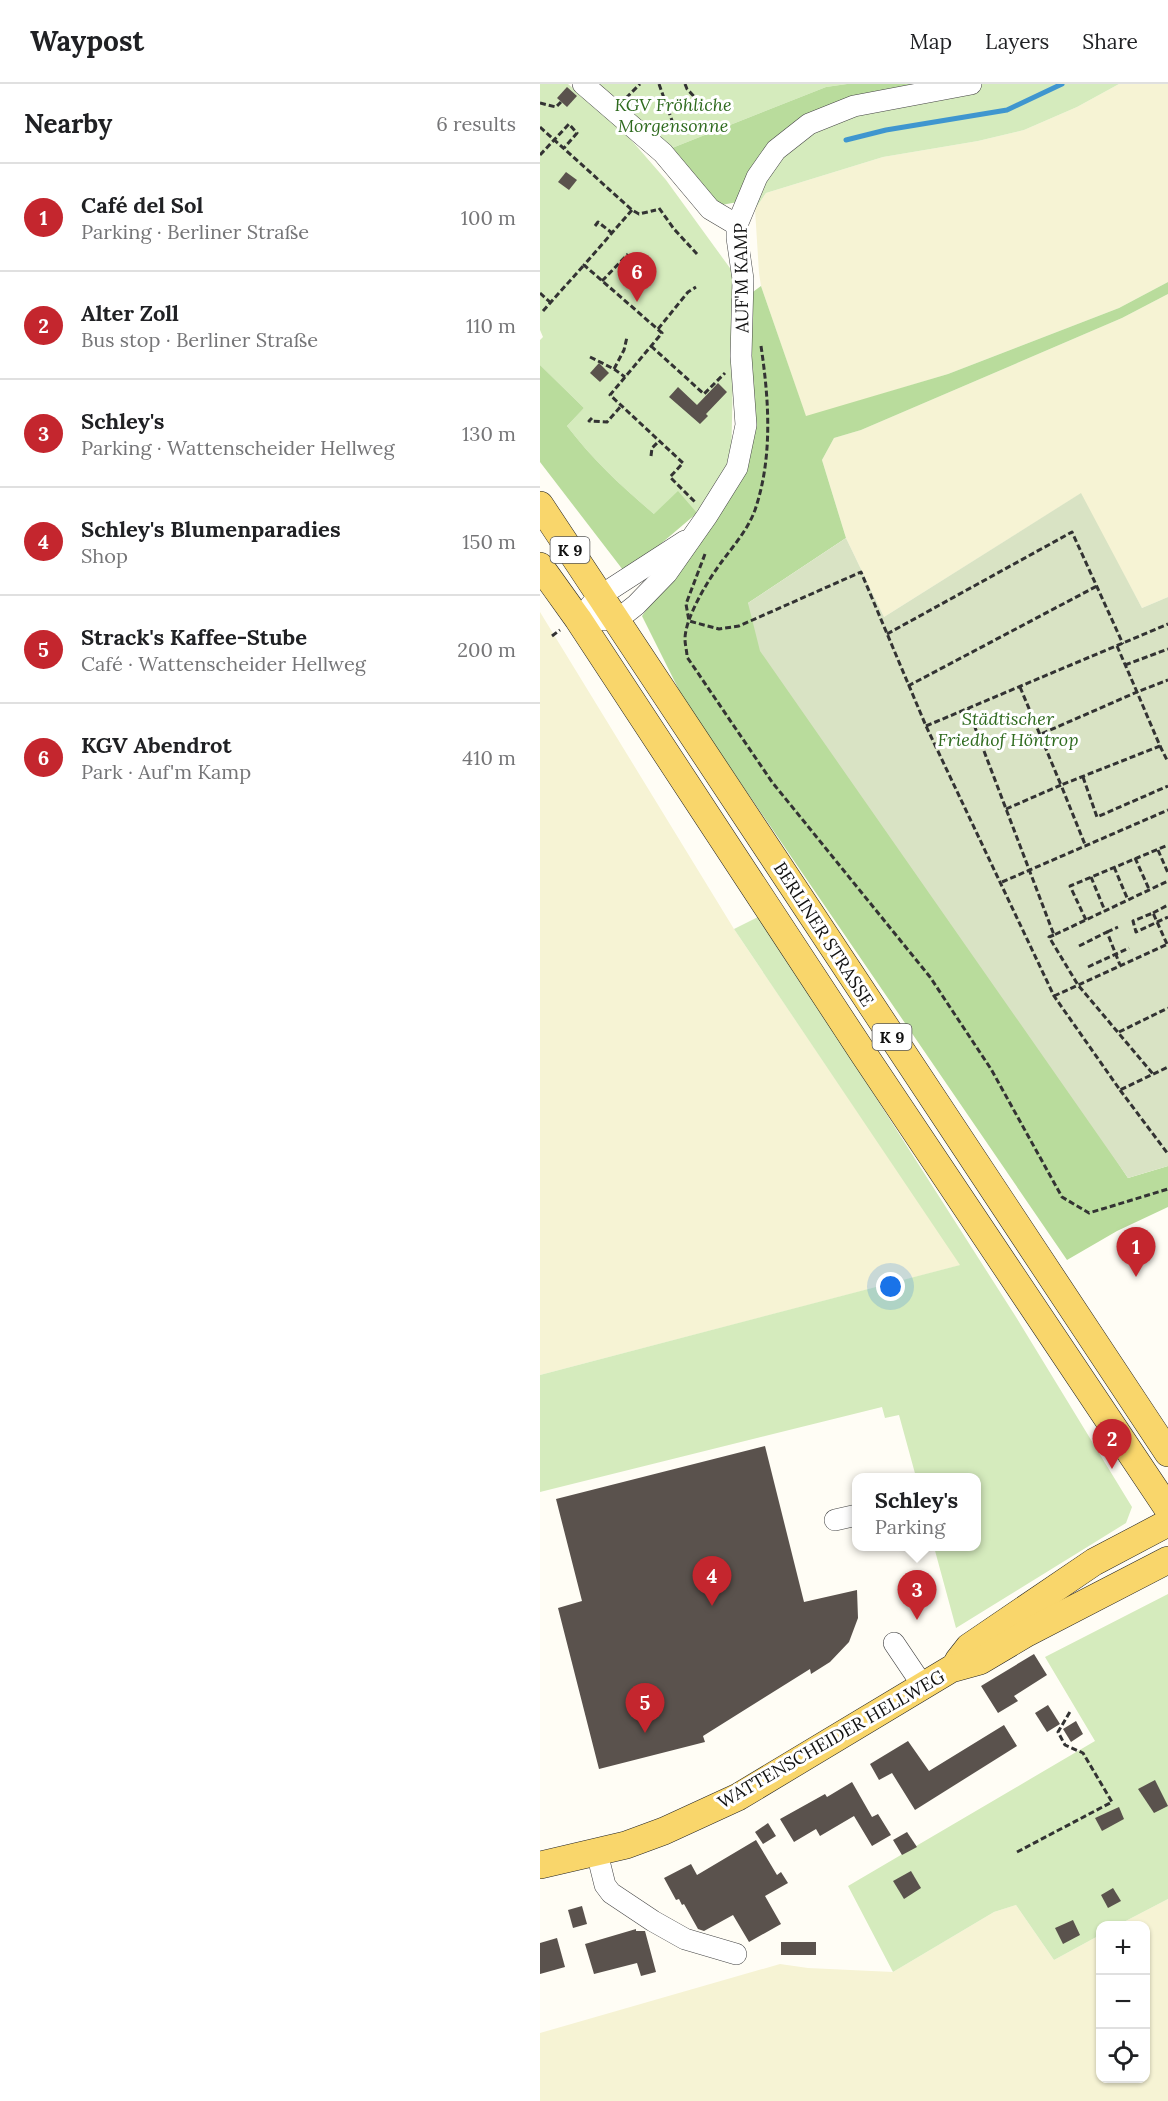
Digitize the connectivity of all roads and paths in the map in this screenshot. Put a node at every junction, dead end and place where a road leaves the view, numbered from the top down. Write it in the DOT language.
graph roads {
  1 [pos="583,84"];
  2 [pos="658,84"];
  3 [pos="685,84"];
  4 [pos="971,84"];
  5 [pos="561,102"];
  6 [pos="540,103"];
  7 [pos="707,111"];
  8 [pos="540,127"];
  9 [pos="675,129"];
  10 [pos="554,139"];
  11 [pos="564,148"];
  12 [pos="540,155"];
  13 [pos="633,210"];
  14 [pos="737,225"];
  15 [pos="595,226"];
  16 [pos="612,233"];
  17 [pos="628,254"];
  18 [pos="697,254"];
  19 [pos="584,266"];
  20 [pos="602,281"];
  21 [pos="696,287"];
  22 [pos="540,293"];
  23 [pos="551,303"];
  24 [pos="543,311"];
  25 [pos="658,329"];
  26 [pos="760,335"];
  27 [pos="627,337"];
  28 [pos="651,346"];
  29 [pos="741,356"];
  30 [pos="590,357"];
  31 [pos="614,369"];
  32 [pos="625,377"];
  33 [pos="621,406"];
  34 [pos="592,418"];
  35 [pos="659,441"];
  36 [pos="652,448"];
  37 [pos="645,451"];
  38 [pos="651,456"];
  39 [pos="540,505"];
  40 [pos="707,516"];
  41 [pos="698,545"];
  42 [pos="540,566"];
  43 [pos="1097,586"];
  44 [pos="600,596"];
  45 [pos="578,619"];
  46 [pos="617,620"];
  47 [pos="689,621"];
  48 [pos="1168,624"];
  49 [pos="887,634"];
  50 [pos="1123,644"];
  51 [pos="1117,646"];
  52 [pos="1168,649"];
  53 [pos="1125,665"];
  54 [pos="1168,680"];
  55 [pos="908,686"];
  56 [pos="1020,687"];
  57 [pos="1137,692"];
  58 [pos="968,709"];
  59 [pos="926,726"];
  60 [pos="1041,734"];
  61 [pos="1160,746"];
  62 [pos="1168,762"];
  63 [pos="1083,777"];
  64 [pos="1061,785"];
  65 [pos="1168,786"];
  66 [pos="1006,808"];
  67 [pos="1168,810"];
  68 [pos="1168,845"];
  69 [pos="1086,847"];
  70 [pos="1158,849"];
  71 [pos="1135,858"];
  72 [pos="1114,867"];
  73 [pos="1030,870"];
  74 [pos="1168,873"];
  75 [pos="1091,877"];
  76 [pos="1168,881"];
  77 [pos="1001,882"];
  78 [pos="1149,889"];
  79 [pos="1128,900"];
  80 [pos="1168,905"];
  81 [pos="1105,910"];
  82 [pos="1153,912"];
  83 [pos="1168,917"];
  84 [pos="1086,920"];
  85 [pos="1157,923"];
  86 [pos="1118,927"];
  87 [pos="1107,932"];
  88 [pos="1054,935"];
  89 [pos="1168,944"];
  90 [pos="1080,946"];
  91 [pos="1129,948"];
  92 [pos="1116,954"];
  93 [pos="1120,965"];
  94 [pos="1089,967"];
  95 [pos="1078,985"];
  96 [pos="1054,996"];
  97 [pos="1168,1008"];
  98 [pos="1119,1032"];
  99 [pos="1168,1067"];
  100 [pos="1153,1074"];
  101 [pos="1120,1090"];
  102 [pos="1168,1154"];
  103 [pos="1168,1189"];
  104 [pos="1168,1454"];
  105 [pos="1168,1509"];
  106 [pos="852,1516"];
  107 [pos="836,1520"];
  108 [pos="1168,1523"];
  109 [pos="1168,1560"];
  110 [pos="894,1643"];
  111 [pos="951,1669"];
  112 [pos="922,1686"];
  113 [pos="1071,1710"];
  114 [pos="1017,1852"];
  115 [pos="597,1853"];
  116 [pos="540,1865"];
  117 [pos="736,1954"];
  1 -- 14 [label="street"];
  2 -- 9 [label="path"];
  3 -- 7 [label="path"];
  4 -- 14 [label="street, AUF'M KAMP"];
  5 -- 6 [label="path"];
  8 -- 10 [label="path"];
  10 -- 11 [label="path"];
  10 -- 11 [label="path"];
  10 -- 12 [label="path"];
  11 -- 13 [label="path"];
  13 -- 16 [label="path"];
  13 -- 18 [label="path"];
  14 -- 29 [label="street, AUF'M KAMP"];
  15 -- 16 [label="path"];
  16 -- 19 [label="path"];
  17 -- 20 [label="path"];
  19 -- 20 [label="path"];
  19 -- 23 [label="path"];
  20 -- 25 [label="path"];
  21 -- 25 [label="path"];
  22 -- 23 [label="path"];
  23 -- 24 [label="path"];
  25 -- 28 [label="path"];
  26 -- 47 [label="path"];
  27 -- 31 [label="path"];
  28 -- 29 [label="path"];
  28 -- 32 [label="path"];
  29 -- 40 [label="street, AUF'M KAMP"];
  30 -- 31 [label="path"];
  31 -- 32 [label="path"];
  32 -- 33 [label="path"];
  33 -- 34 [label="path"];
  33 -- 35 [label="path"];
  35 -- 36 [label="path"];
  35 -- 40 [label="path"];
  36 -- 37 [label="path"];
  36 -- 38 [label="path"];
  39 -- 44 [label="main road, BERLINER STRASSE / K 9"];
  40 -- 41 [label="street, AUF'M KAMP"];
  41 -- 44 [label="street, AUF'M KAMP"];
  41 -- 46 [label="street, AUF'M KAMP"];
  41 -- 47 [label="path"];
  42 -- 45 [label="main road, BERLINER STRASSE / K 9"];
  43 -- 49 [label="path"];
  43 -- 50 [label="path"];
  43 -- 55 [label="path"];
  44 -- 45 [label="street, AUF'M KAMP"];
  44 -- 46 [label="main road, BERLINER STRASSE / K 9"];
  45 -- 46 [label="street"];
  45 -- 105 [label="main road, BERLINER STRASSE / K 9"];
  46 -- 104 [label="main road, BERLINER STRASSE / K 9"];
  47 -- 49 [label="path"];
  47 -- 103 [label="path"];
  48 -- 50 [label="path"];
  49 -- 55 [label="path"];
  50 -- 51 [label="path"];
  51 -- 53 [label="path"];
  51 -- 56 [label="path"];
  52 -- 53 [label="path"];
  53 -- 57 [label="path"];
  54 -- 57 [label="path"];
  55 -- 59 [label="path"];
  56 -- 58 [label="path"];
  56 -- 60 [label="path"];
  57 -- 60 [label="path"];
  57 -- 61 [label="path"];
  58 -- 59 [label="path"];
  58 -- 66 [label="path"];
  59 -- 77 [label="path"];
  60 -- 64 [label="path"];
  61 -- 62 [label="path"];
  61 -- 63 [label="path"];
  63 -- 64 [label="path"];
  63 -- 65 [label="path"];
  64 -- 66 [label="path"];
  64 -- 69 [label="path"];
  66 -- 73 [label="path"];
  67 -- 69 [label="path"];
  68 -- 70 [label="path"];
  69 -- 73 [label="path"];
  70 -- 71 [label="path"];
  70 -- 74 [label="path"];
  71 -- 72 [label="path"];
  71 -- 78 [label="path"];
  72 -- 75 [label="path"];
  72 -- 79 [label="path"];
  73 -- 77 [label="path"];
  73 -- 88 [label="path"];
  75 -- 81 [label="path"];
  75 -- 84 [label="path"];
  76 -- 79 [label="path"];
  77 -- 96 [label="path"];
  79 -- 81 [label="path"];
  80 -- 82 [label="path"];
  81 -- 84 [label="path"];
  82 -- 85 [label="path"];
  82 -- 85 [label="path"];
  83 -- 85 [label="path"];
  84 -- 88 [label="path"];
  85 -- 89 [label="path"];
  86 -- 87 [label="path"];
  87 -- 90 [label="path"];
  87 -- 92 [label="path"];
  88 -- 95 [label="path"];
  89 -- 93 [label="path"];
  91 -- 92 [label="path"];
  92 -- 93 [label="path"];
  92 -- 94 [label="path"];
  93 -- 95 [label="path"];
  95 -- 96 [label="path"];
  95 -- 98 [label="path"];
  96 -- 101 [label="path"];
  97 -- 98 [label="path"];
  98 -- 100 [label="path"];
  99 -- 100 [label="path"];
  100 -- 101 [label="path"];
  101 -- 102 [label="path"];
  106 -- 107 [label="street"];
  108 -- 111 [label="main road, WATTENSCHEIDER HELLWEG"];
  109 -- 111 [label="main road, WATTENSCHEIDER HELLWEG"];
  110 -- 112 [label="street"];
  111 -- 112 [label="main road, WATTENSCHEIDER HELLWEG"];
  112 -- 115 [label="main road, WATTENSCHEIDER HELLWEG"];
  113 -- 114 [label="path"];
  115 -- 116 [label="main road, WATTENSCHEIDER HELLWEG"];
  115 -- 117 [label="street"];
}
